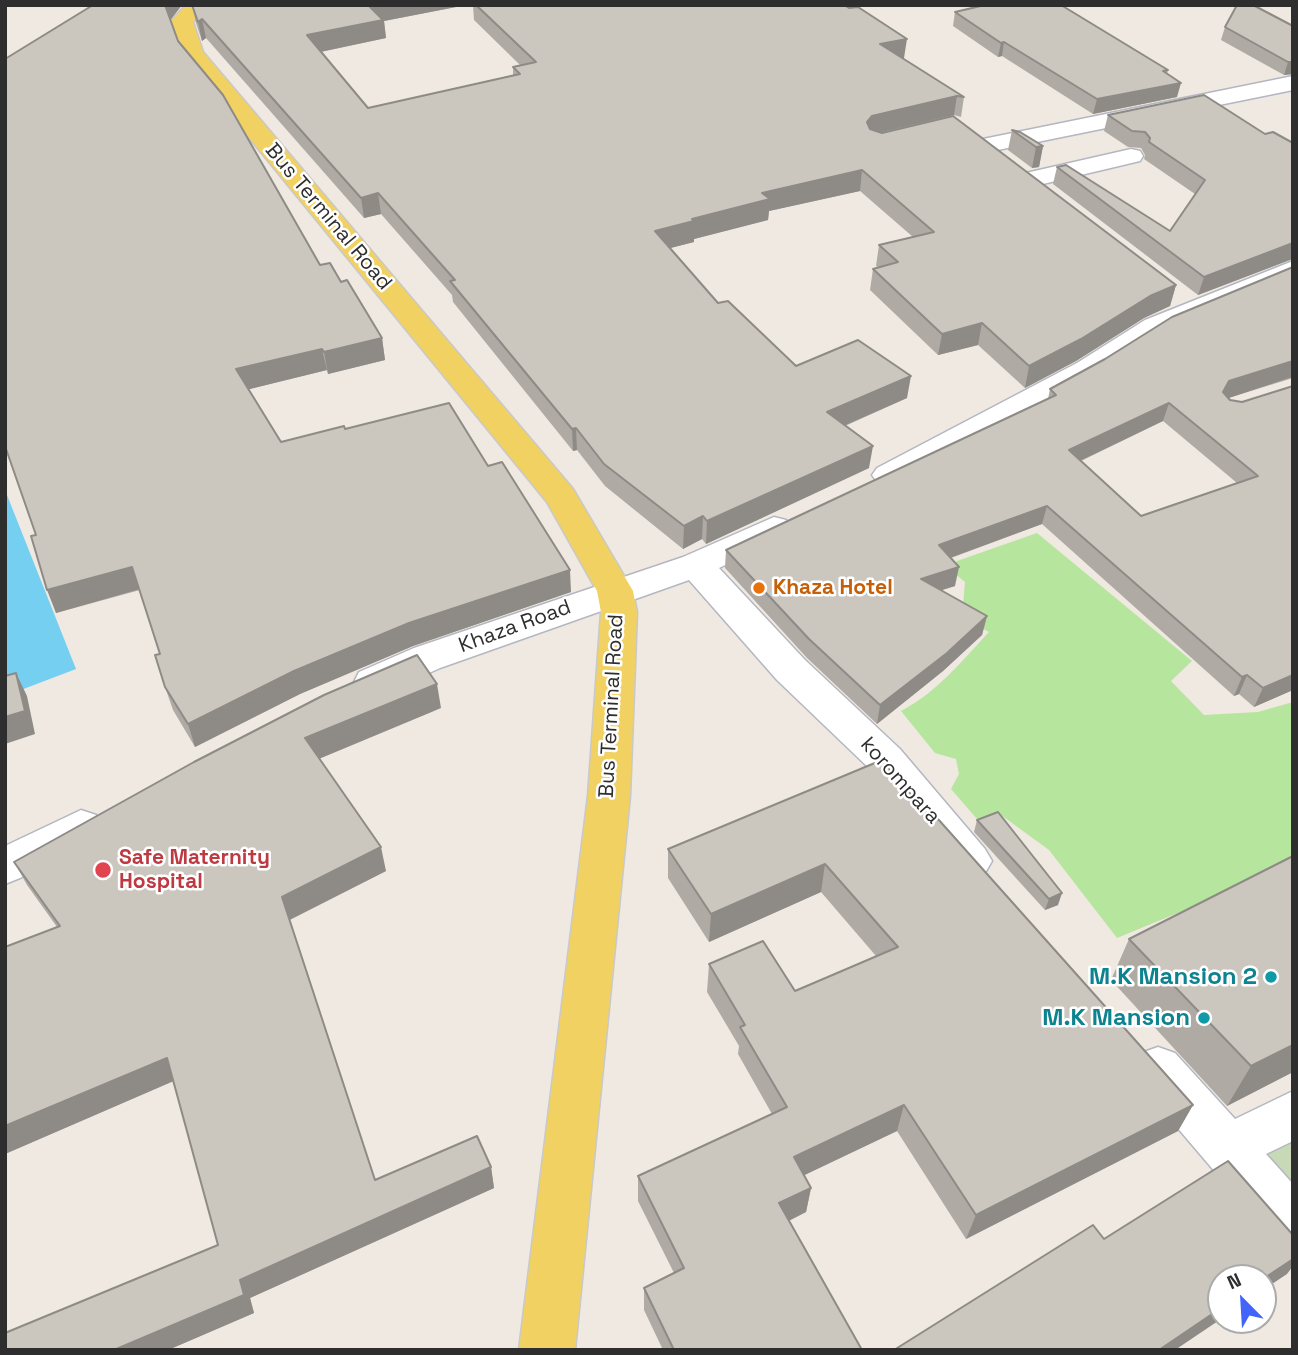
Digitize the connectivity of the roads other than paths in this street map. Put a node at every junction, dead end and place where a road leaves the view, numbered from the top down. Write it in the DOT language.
graph roads {
  1 [pos="198,5"];
  2 [pos="1293,83"];
  3 [pos="1131,156"];
  4 [pos="1026,180"];
  5 [pos="1047,196"];
  6 [pos="1293,269"];
  7 [pos="862,487"];
  8 [pos="801,516"];
  9 [pos="695,565"];
  10 [pos="615,591"];
  11 [pos="340,696"];
  12 [pos="104,815"];
  13 [pos="5,866"];
  14 [pos="997,890"];
  15 [pos="1135,1044"];
  16 [pos="1293,1114"];
  17 [pos="1228,1146"];
  18 [pos="1293,1223"];
  19 [pos="547,1350"];
  1 -- 10 [label="main road, Bus Terminal Road"];
  2 -- 4 [label="street"];
  3 -- 4 [label="street"];
  4 -- 5 [label="street"];
  6 -- 7 [label="street"];
  8 -- 9 [label="street, Khaza Road"];
  9 -- 10 [label="street, Khaza Road"];
  9 -- 14 [label="street, korompara"];
  10 -- 11 [label="street, Khaza Road"];
  10 -- 19 [label="main road, Bus Terminal Road"];
  12 -- 13 [label="street"];
  15 -- 17 [label="street"];
  16 -- 17 [label="street"];
  17 -- 18 [label="street"];
}
